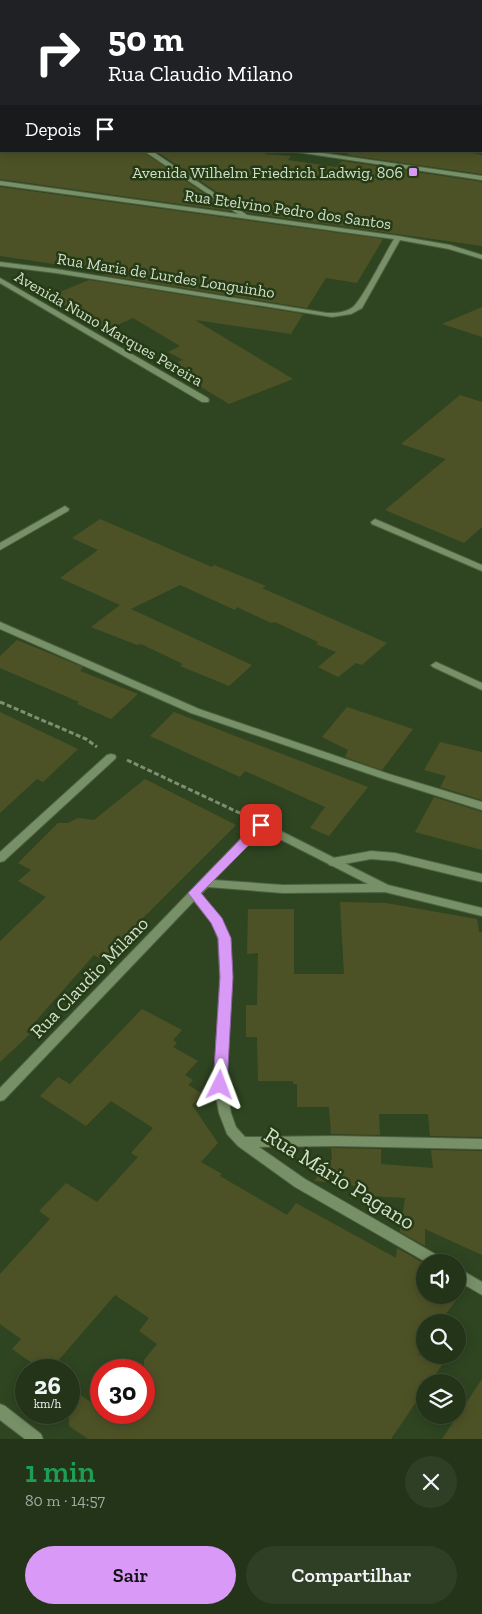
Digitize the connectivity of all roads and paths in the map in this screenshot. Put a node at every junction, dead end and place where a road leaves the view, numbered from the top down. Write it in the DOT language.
graph roads {
  1 [pos="149,152"];
  2 [pos="299,152"];
  3 [pos="482,178"];
  4 [pos="0,183"];
  5 [pos="248,217"];
  6 [pos="398,238"];
  7 [pos="482,257"];
  8 [pos="0,264"];
  9 [pos="0,280"];
  10 [pos="205,400"];
  11 [pos="65,508"];
  12 [pos="375,522"];
  13 [pos="0,547"];
  14 [pos="482,568"];
  15 [pos="0,625"];
  16 [pos="436,665"];
  17 [pos="482,687"];
  18 [pos="0,702"];
  19 [pos="111,757"];
  20 [pos="482,806"];
  21 [pos="261,825"];
  22 [pos="0,858"];
  23 [pos="333,862"];
  24 [pos="482,878"];
  25 [pos="204,883"];
  26 [pos="385,888"];
  27 [pos="194,893"];
  28 [pos="482,912"];
  29 [pos="0,1096"];
  30 [pos="242,1142"];
  31 [pos="482,1144"];
  32 [pos="423,1254"];
  33 [pos="466,1279"];
  34 [pos="482,1289"];
  35 [pos="0,1411"];
  36 [pos="36,1439"];
  1 -- 5 [label="street"];
  2 -- 3 [label="street"];
  4 -- 5 [label="street, Rua Etelvino Pedro dos Santos"];
  5 -- 6 [label="street, Rua Etelvino Pedro dos Santos"];
  6 -- 7 [label="street, Rua Etelvino Pedro dos Santos"];
  6 -- 8 [label="street, Rua Maria de Lurdes Longuinho"];
  9 -- 10 [label="street, Avenida Nuno Marques Pereira"];
  11 -- 13 [label="street"];
  12 -- 14 [label="street"];
  15 -- 20 [label="street"];
  16 -- 17 [label="street"];
  18 -- 19 [label="path"];
  19 -- 21 [label="path"];
  19 -- 22 [label="street"];
  21 -- 23 [label="street"];
  21 -- 25 [label="street, Rua Claudio Milano"];
  23 -- 24 [label="street"];
  23 -- 26 [label="street"];
  25 -- 26 [label="street"];
  25 -- 27 [label="street, Rua Claudio Milano"];
  26 -- 28 [label="street"];
  27 -- 29 [label="street, Rua Claudio Milano"];
  27 -- 30 [label="street, Rua Mário Pagano"];
  30 -- 31 [label="street"];
  30 -- 32 [label="street, Rua Mário Pagano"];
  33 -- 34 [label="street"];
  35 -- 36 [label="street"];
}
